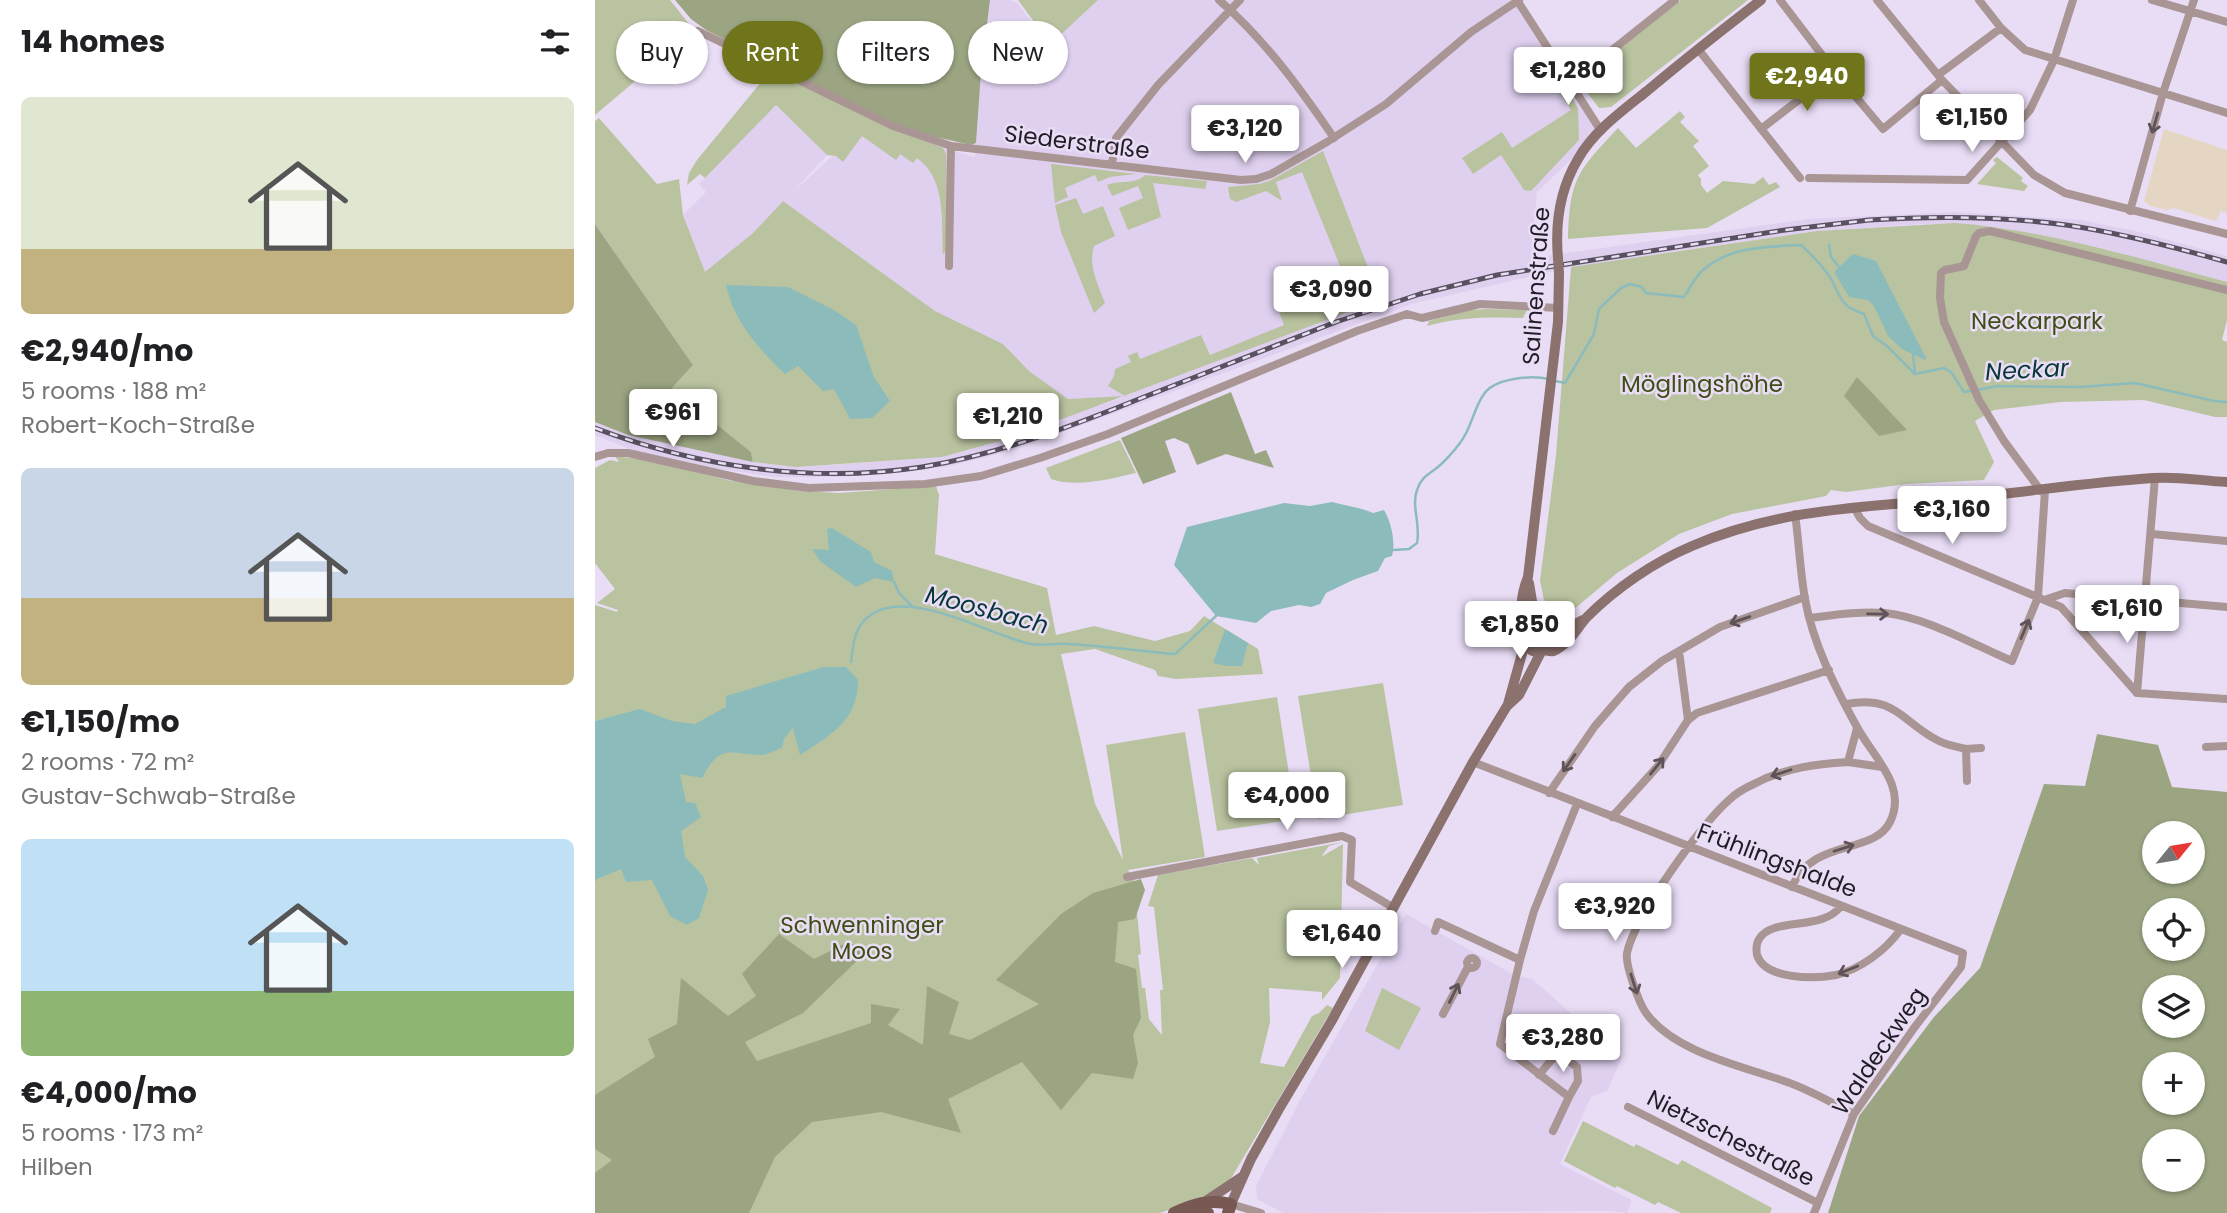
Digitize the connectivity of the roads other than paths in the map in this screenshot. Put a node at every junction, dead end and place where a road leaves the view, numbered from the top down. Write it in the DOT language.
graph roads {
  1 [pos="1219,0"];
  2 [pos="1240,0"];
  3 [pos="1518,0"];
  4 [pos="1675,0"];
  5 [pos="1761,0"];
  6 [pos="1780,0"];
  7 [pos="1877,0"];
  8 [pos="1979,0"];
  9 [pos="2073,0"];
  10 [pos="2152,0"];
  11 [pos="2194,0"];
  12 [pos="1230,10"];
  13 [pos="2190,12"];
  14 [pos="2227,22"];
  15 [pos="2001,28"];
  16 [pos="708,36"];
  17 [pos="1698,49"];
  18 [pos="2054,60"];
  19 [pos="1835,72"];
  20 [pos="1940,78"];
  21 [pos="1571,83"];
  22 [pos="2164,93"];
  23 [pos="2227,113"];
  24 [pos="1761,129"];
  25 [pos="1601,131"];
  26 [pos="1334,138"];
  27 [pos="2001,143"];
  28 [pos="951,146"];
  29 [pos="1112,164"];
  30 [pos="2130,211"];
  31 [pos="2227,234"];
  32 [pos="949,266"];
  33 [pos="2227,290"];
  34 [pos="1559,308"];
  35 [pos="595,457"];
  36 [pos="2155,477"];
  37 [pos="2227,482"];
  38 [pos="2043,490"];
  39 [pos="1854,507"];
  40 [pos="1795,514"];
  41 [pos="2152,534"];
  42 [pos="2227,541"];
  43 [pos="1528,577"];
  44 [pos="1805,597"];
  45 [pos="2042,598"];
  46 [pos="2146,601"];
  47 [pos="2227,607"];
  48 [pos="1586,618"];
  49 [pos="1810,618"];
  50 [pos="1547,630"];
  51 [pos="1526,637"];
  52 [pos="1542,651"];
  53 [pos="1679,651"];
  54 [pos="1829,670"];
  55 [pos="2137,693"];
  56 [pos="2227,699"];
  57 [pos="1846,704"];
  58 [pos="1507,706"];
  59 [pos="1688,720"];
  60 [pos="1857,728"];
  61 [pos="2227,746"];
  62 [pos="2206,747"];
  63 [pos="1980,748"];
  64 [pos="1966,749"];
  65 [pos="1473,762"];
  66 [pos="1848,762"];
  67 [pos="1882,767"];
  68 [pos="1967,781"];
  69 [pos="1549,793"];
  70 [pos="1577,804"];
  71 [pos="1612,817"];
  72 [pos="1688,846"];
  73 [pos="1127,877"];
  74 [pos="1792,887"];
  75 [pos="1841,906"];
  76 [pos="1394,908"];
  77 [pos="1901,929"];
  78 [pos="1435,931"];
  79 [pos="1963,953"];
  80 [pos="1520,960"];
  81 [pos="1468,967"];
  82 [pos="1443,1014"];
  83 [pos="1539,1075"];
  84 [pos="1569,1097"];
  85 [pos="1627,1107"];
  86 [pos="1854,1114"];
  87 [pos="1553,1131"];
  88 [pos="1242,1177"];
  89 [pos="1818,1203"];
  90 [pos="1207,1207"];
  91 [pos="1230,1208"];
  92 [pos="1174,1213"];
  93 [pos="1261,1213"];
  94 [pos="1814,1213"];
  1 -- 12 [label="street"];
  2 -- 12 [label="street"];
  3 -- 21 [label="street"];
  3 -- 26 [label="street, Siederstraße"];
  4 -- 21 [label="street"];
  5 -- 17 [label="main road, Salinenstraße"];
  6 -- 19 [label="street"];
  7 -- 20 [label="street"];
  8 -- 15 [label="street"];
  9 -- 18 [label="street"];
  10 -- 13 [label="street"];
  11 -- 13 [label="street"];
  12 -- 26 [label="street"];
  12 -- 29 [label="street"];
  13 -- 14 [label="street"];
  13 -- 22 [label="street"];
  15 -- 18 [label="street"];
  15 -- 20 [label="street"];
  16 -- 28 [label="street, Siederstraße"];
  17 -- 24 [label="street"];
  17 -- 25 [label="main road, Salinenstraße"];
  18 -- 22 [label="street"];
  18 -- 27 [label="street"];
  19 -- 20 [label="street"];
  19 -- 24 [label="street"];
  20 -- 27 [label="street"];
  21 -- 25 [label="street"];
  22 -- 23 [label="street"];
  22 -- 30 [label="street, one-way"];
  24 -- 27 [label="street"];
  25 -- 34 [label="main road, Salinenstraße, bridge"];
  26 -- 29 [label="street, Siederstraße"];
  27 -- 30 [label="street"];
  28 -- 29 [label="street, Siederstraße"];
  28 -- 32 [label="street"];
  30 -- 31 [label="street"];
  33 -- 38 [label="street"];
  34 -- 35 [label="street"];
  34 -- 43 [label="main road, Salinenstraße"];
  36 -- 37 [label="main road"];
  36 -- 38 [label="main road"];
  36 -- 41 [label="street"];
  38 -- 39 [label="main road"];
  38 -- 45 [label="street"];
  39 -- 40 [label="main road"];
  39 -- 45 [label="street"];
  40 -- 44 [label="street"];
  40 -- 48 [label="main road"];
  41 -- 42 [label="street"];
  41 -- 46 [label="street"];
  43 -- 50 [label="main road, Salinenstraße"];
  43 -- 51 [label="main road, Salinenstraße"];
  44 -- 49 [label="street"];
  44 -- 53 [label="street, one-way"];
  45 -- 46 [label="street"];
  49 -- 45 [label="street, one-way"];
  45 -- 55 [label="street"];
  46 -- 47 [label="street"];
  46 -- 55 [label="street"];
  48 -- 50 [label="main road"];
  48 -- 52 [label="main road"];
  49 -- 54 [label="street"];
  50 -- 51 [label="main road"];
  50 -- 52 [label="main road"];
  51 -- 52 [label="main road"];
  51 -- 58 [label="main road, Salinenstraße"];
  52 -- 58 [label="main road"];
  53 -- 59 [label="street"];
  53 -- 69 [label="street, one-way"];
  54 -- 57 [label="street"];
  54 -- 59 [label="street"];
  55 -- 56 [label="street"];
  57 -- 60 [label="street"];
  57 -- 64 [label="street"];
  58 -- 65 [label="main road"];
  71 -- 59 [label="street, one-way"];
  60 -- 66 [label="street"];
  60 -- 67 [label="street"];
  61 -- 62 [label="street"];
  63 -- 64 [label="street"];
  64 -- 68 [label="street"];
  65 -- 69 [label="street, Frühlingshalde"];
  65 -- 76 [label="main road"];
  66 -- 67 [label="street"];
  66 -- 72 [label="street, one-way"];
  74 -- 67 [label="street, one-way"];
  69 -- 70 [label="street, Frühlingshalde"];
  70 -- 71 [label="street, Frühlingshalde"];
  70 -- 80 [label="street"];
  71 -- 72 [label="street, Frühlingshalde"];
  72 -- 74 [label="street, Frühlingshalde"];
  72 -- 86 [label="street, one-way"];
  73 -- 76 [label="street"];
  74 -- 75 [label="street, Frühlingshalde"];
  75 -- 77 [label="street, Frühlingshalde"];
  77 -- 75 [label="street, one-way"];
  76 -- 88 [label="main road"];
  77 -- 79 [label="street, Frühlingshalde"];
  78 -- 80 [label="street"];
  79 -- 86 [label="street, Waldeckweg"];
  80 -- 83 [label="street"];
  82 -- 81 [label="street, one-way"];
  83 -- 84 [label="street"];
  83 -- 84 [label="street"];
  84 -- 87 [label="street"];
  85 -- 89 [label="street, Nietzschestraße"];
  86 -- 89 [label="street, Waldeckweg"];
  88 -- 90 [label="main road"];
  88 -- 91 [label="main road"];
  89 -- 94 [label="street, Waldeckweg"];
  90 -- 91 [label="main road"];
  90 -- 92 [label="main road"];
  91 -- 93 [label="street"];
}
